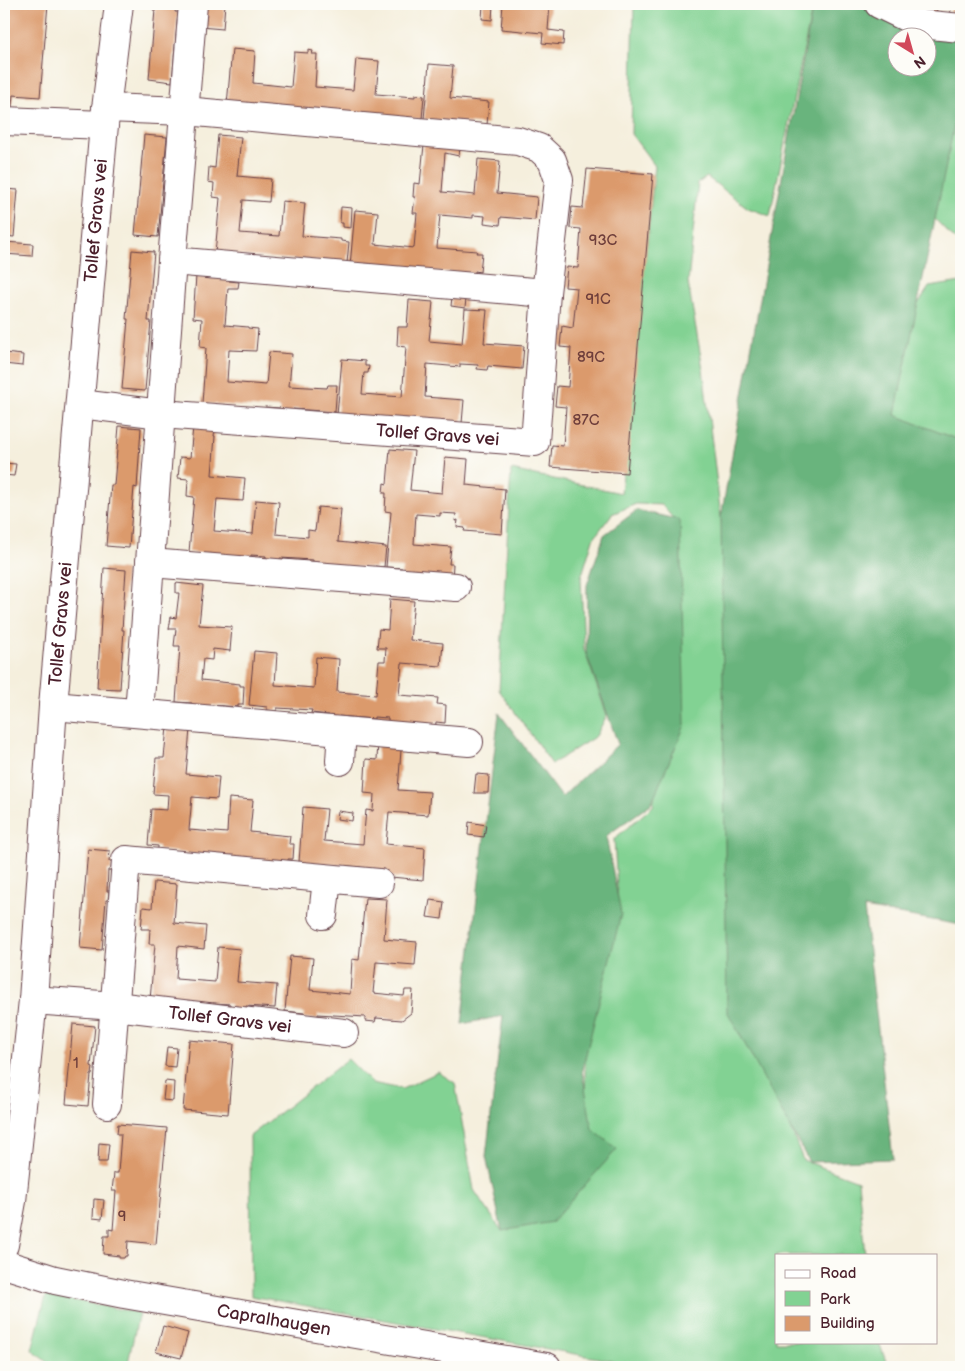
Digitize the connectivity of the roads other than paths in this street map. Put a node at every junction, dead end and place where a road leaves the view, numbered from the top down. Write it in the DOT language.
graph roads {
  1 [pos="119,4"];
  2 [pos="193,4"];
  3 [pos="879,4"];
  4 [pos="961,28"];
  5 [pos="185,111"];
  6 [pos="105,117"];
  7 [pos="4,121"];
  8 [pos="172,261"];
  9 [pos="546,294"];
  10 [pos="80,404"];
  11 [pos="161,414"];
  12 [pos="150,564"];
  13 [pos="456,587"];
  14 [pos="53,706"];
  15 [pos="139,713"];
  16 [pos="342,731"];
  17 [pos="469,742"];
  18 [pos="340,761"];
  19 [pos="327,878"];
  20 [pos="378,883"];
  21 [pos="324,915"];
  22 [pos="33,1000"];
  23 [pos="115,1006"];
  24 [pos="344,1033"];
  25 [pos="107,1104"];
  26 [pos="4,1245"];
  27 [pos="4,1264"];
  28 [pos="547,1367"];
  1 -- 6 [label="street, Tollef Gravs vei"];
  2 -- 5 [label="street"];
  3 -- 4 [label="street"];
  5 -- 6 [label="street, Tollef Gravs vei"];
  5 -- 8 [label="street"];
  5 -- 9 [label="street, Tollef Gravs vei"];
  6 -- 7 [label="street, Tollef Gravs vei"];
  6 -- 10 [label="street, Tollef Gravs vei"];
  8 -- 9 [label="street"];
  8 -- 11 [label="street"];
  9 -- 11 [label="street, Tollef Gravs vei"];
  10 -- 11 [label="street"];
  10 -- 14 [label="street, Tollef Gravs vei"];
  11 -- 12 [label="street"];
  12 -- 13 [label="street"];
  12 -- 15 [label="street"];
  14 -- 15 [label="street"];
  14 -- 22 [label="street, Tollef Gravs vei"];
  15 -- 16 [label="street"];
  16 -- 17 [label="street"];
  16 -- 18 [label="street"];
  19 -- 20 [label="street"];
  19 -- 21 [label="street"];
  19 -- 23 [label="street"];
  22 -- 23 [label="street, Tollef Gravs vei"];
  22 -- 26 [label="street, Tollef Gravs vei"];
  23 -- 24 [label="street, Tollef Gravs vei"];
  23 -- 25 [label="street"];
  27 -- 28 [label="street, Capralhaugen"];
}
